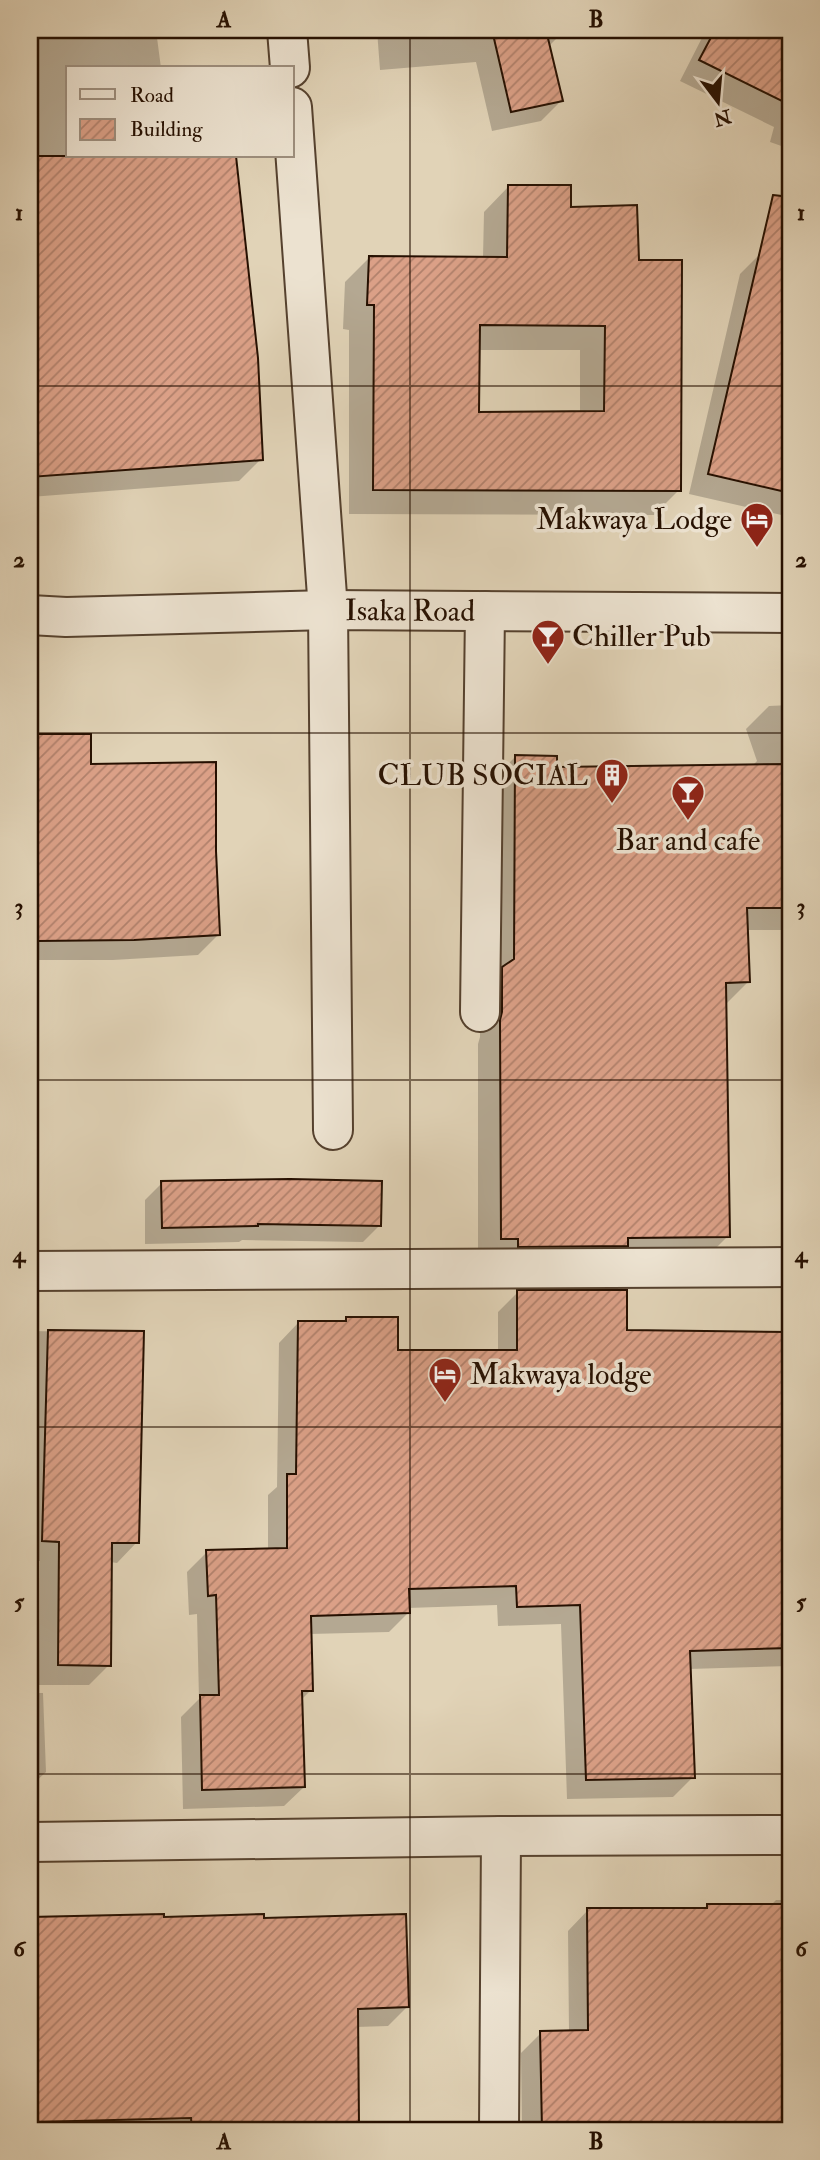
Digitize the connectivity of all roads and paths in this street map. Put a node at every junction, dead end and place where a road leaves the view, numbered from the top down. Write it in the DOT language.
graph roads {
  1 [pos="287,30"];
  2 [pos="290,66"];
  3 [pos="294,135"];
  4 [pos="328,610"];
  5 [pos="485,611"];
  6 [pos="790,613"];
  7 [pos="30,615"];
  8 [pos="480,1012"];
  9 [pos="333,1130"];
  10 [pos="790,1267"];
  11 [pos="30,1270"];
  12 [pos="790,1835"];
  13 [pos="501,1836"];
  14 [pos="30,1842"];
  15 [pos="499,2130"];
  1 -- 2 [label="street"];
  3 -- 4 [label="street"];
  4 -- 5 [label="street, Isaka Road"];
  4 -- 7 [label="street, Isaka Road"];
  4 -- 9 [label="street"];
  5 -- 6 [label="street, Isaka Road"];
  5 -- 8 [label="street"];
  10 -- 11 [label="street"];
  12 -- 13 [label="street"];
  13 -- 14 [label="street"];
  13 -- 15 [label="street"];
}
